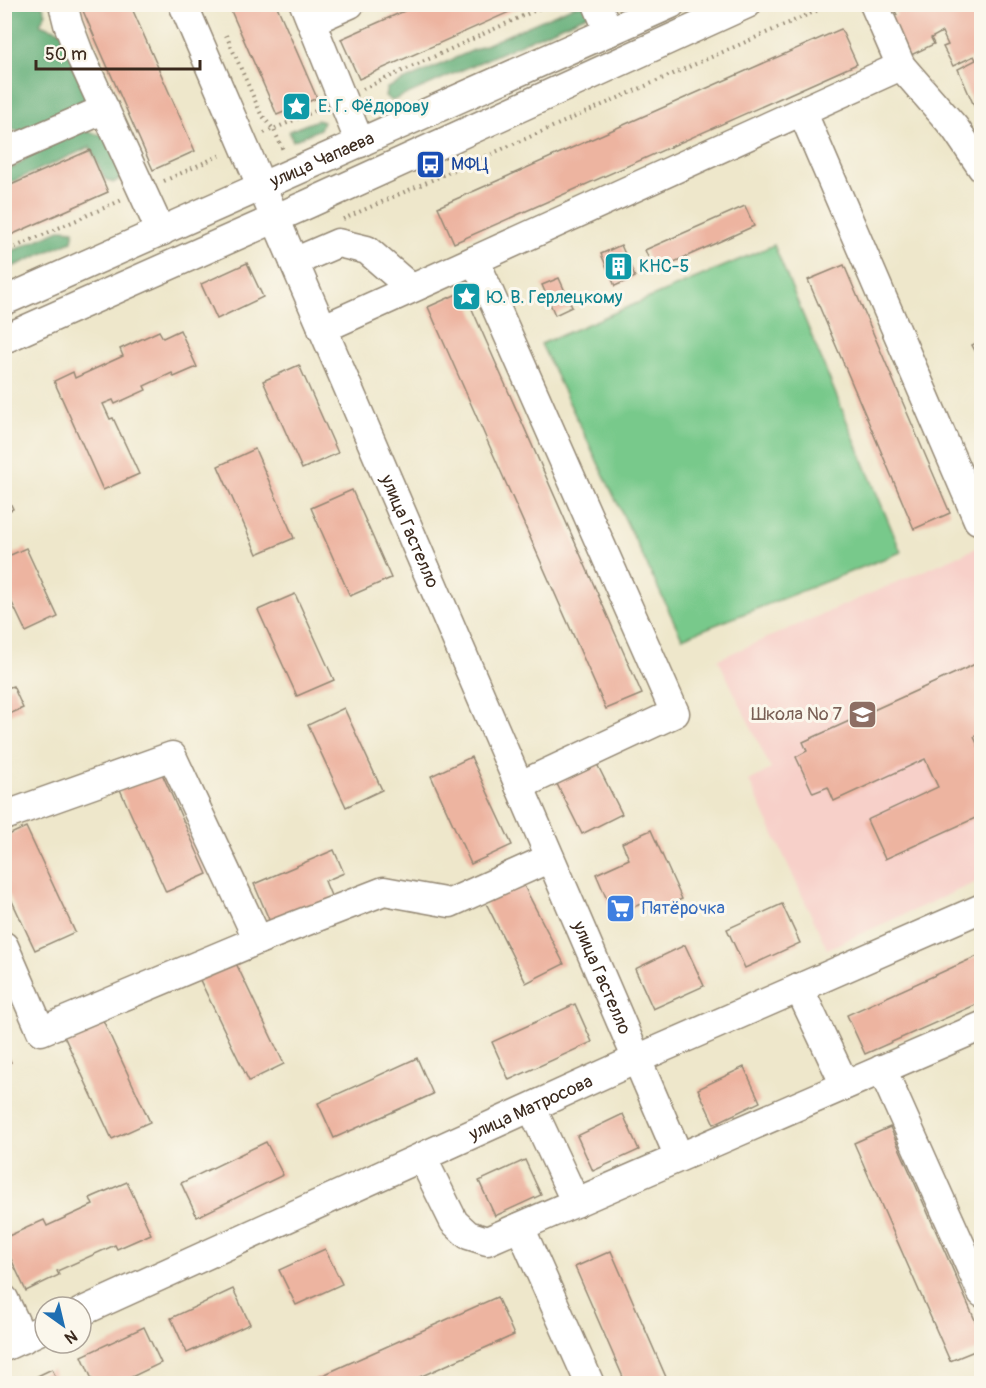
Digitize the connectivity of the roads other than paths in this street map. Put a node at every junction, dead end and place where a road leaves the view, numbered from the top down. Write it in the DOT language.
graph roads {
  1 [pos="63,4"];
  2 [pos="183,4"];
  3 [pos="350,4"];
  4 [pos="597,4"];
  5 [pos="671,4"];
  6 [pos="747,4"];
  7 [pos="874,4"];
  8 [pos="308,13"];
  9 [pos="609,32"];
  10 [pos="901,66"];
  11 [pos="105,109"];
  12 [pos="802,111"];
  13 [pos="360,143"];
  14 [pos="4,153"];
  15 [pos="981,168"];
  16 [pos="262,187"];
  17 [pos="275,218"];
  18 [pos="161,232"];
  19 [pos="475,260"];
  20 [pos="294,262"];
  21 [pos="411,288"];
  22 [pos="4,301"];
  23 [pos="322,329"];
  24 [pos="4,339"];
  25 [pos="981,519"];
  26 [pos="519,786"];
  27 [pos="4,816"];
  28 [pos="550,858"];
  29 [pos="981,908"];
  30 [pos="258,940"];
  31 [pos="4,946"];
  32 [pos="799,988"];
  33 [pos="981,1026"];
  34 [pos="637,1059"];
  35 [pos="882,1069"];
  36 [pos="845,1085"];
  37 [pos="536,1117"];
  38 [pos="422,1157"];
  39 [pos="679,1157"];
  40 [pos="576,1203"];
  41 [pos="520,1227"];
  42 [pos="981,1293"];
  43 [pos="4,1299"];
  44 [pos="93,1307"];
  45 [pos="24,1338"];
  46 [pos="590,1383"];
  1 -- 11 [label="street"];
  2 -- 16 [label="street, улица Гастелло"];
  3 -- 8 [label="street"];
  4 -- 9 [label="street"];
  5 -- 9 [label="street, улица Чапаева"];
  6 -- 17 [label="street"];
  7 -- 10 [label="street"];
  8 -- 13 [label="street"];
  9 -- 13 [label="street, улица Чапаева"];
  10 -- 12 [label="street"];
  10 -- 15 [label="street"];
  11 -- 14 [label="street"];
  11 -- 18 [label="street"];
  12 -- 19 [label="street"];
  12 -- 25 [label="street"];
  13 -- 16 [label="street, улица Чапаева"];
  16 -- 17 [label="street, улица Гастелло"];
  16 -- 18 [label="street, улица Чапаева"];
  17 -- 20 [label="street, улица Гастелло"];
  17 -- 24 [label="street"];
  18 -- 22 [label="street, улица Чапаева"];
  19 -- 21 [label="street"];
  19 -- 26 [label="street"];
  20 -- 21 [label="street"];
  20 -- 23 [label="street, улица Гастелло"];
  21 -- 23 [label="street"];
  23 -- 26 [label="street, улица Гастелло"];
  26 -- 28 [label="street, улица Гастелло"];
  27 -- 30 [label="street"];
  28 -- 30 [label="street"];
  28 -- 34 [label="street, улица Гастелло"];
  29 -- 32 [label="street, улица Матросова"];
  30 -- 31 [label="street"];
  32 -- 34 [label="street, улица Матросова"];
  32 -- 36 [label="street"];
  33 -- 35 [label="street"];
  34 -- 38 [label="street, улица Матросова"];
  34 -- 39 [label="street, улица Гастелло"];
  35 -- 36 [label="street"];
  35 -- 42 [label="street"];
  36 -- 39 [label="street"];
  37 -- 40 [label="street"];
  38 -- 41 [label="street"];
  38 -- 44 [label="street, улица Матросова"];
  39 -- 40 [label="street"];
  40 -- 41 [label="street"];
  41 -- 46 [label="street"];
  43 -- 45 [label="street"];
}
